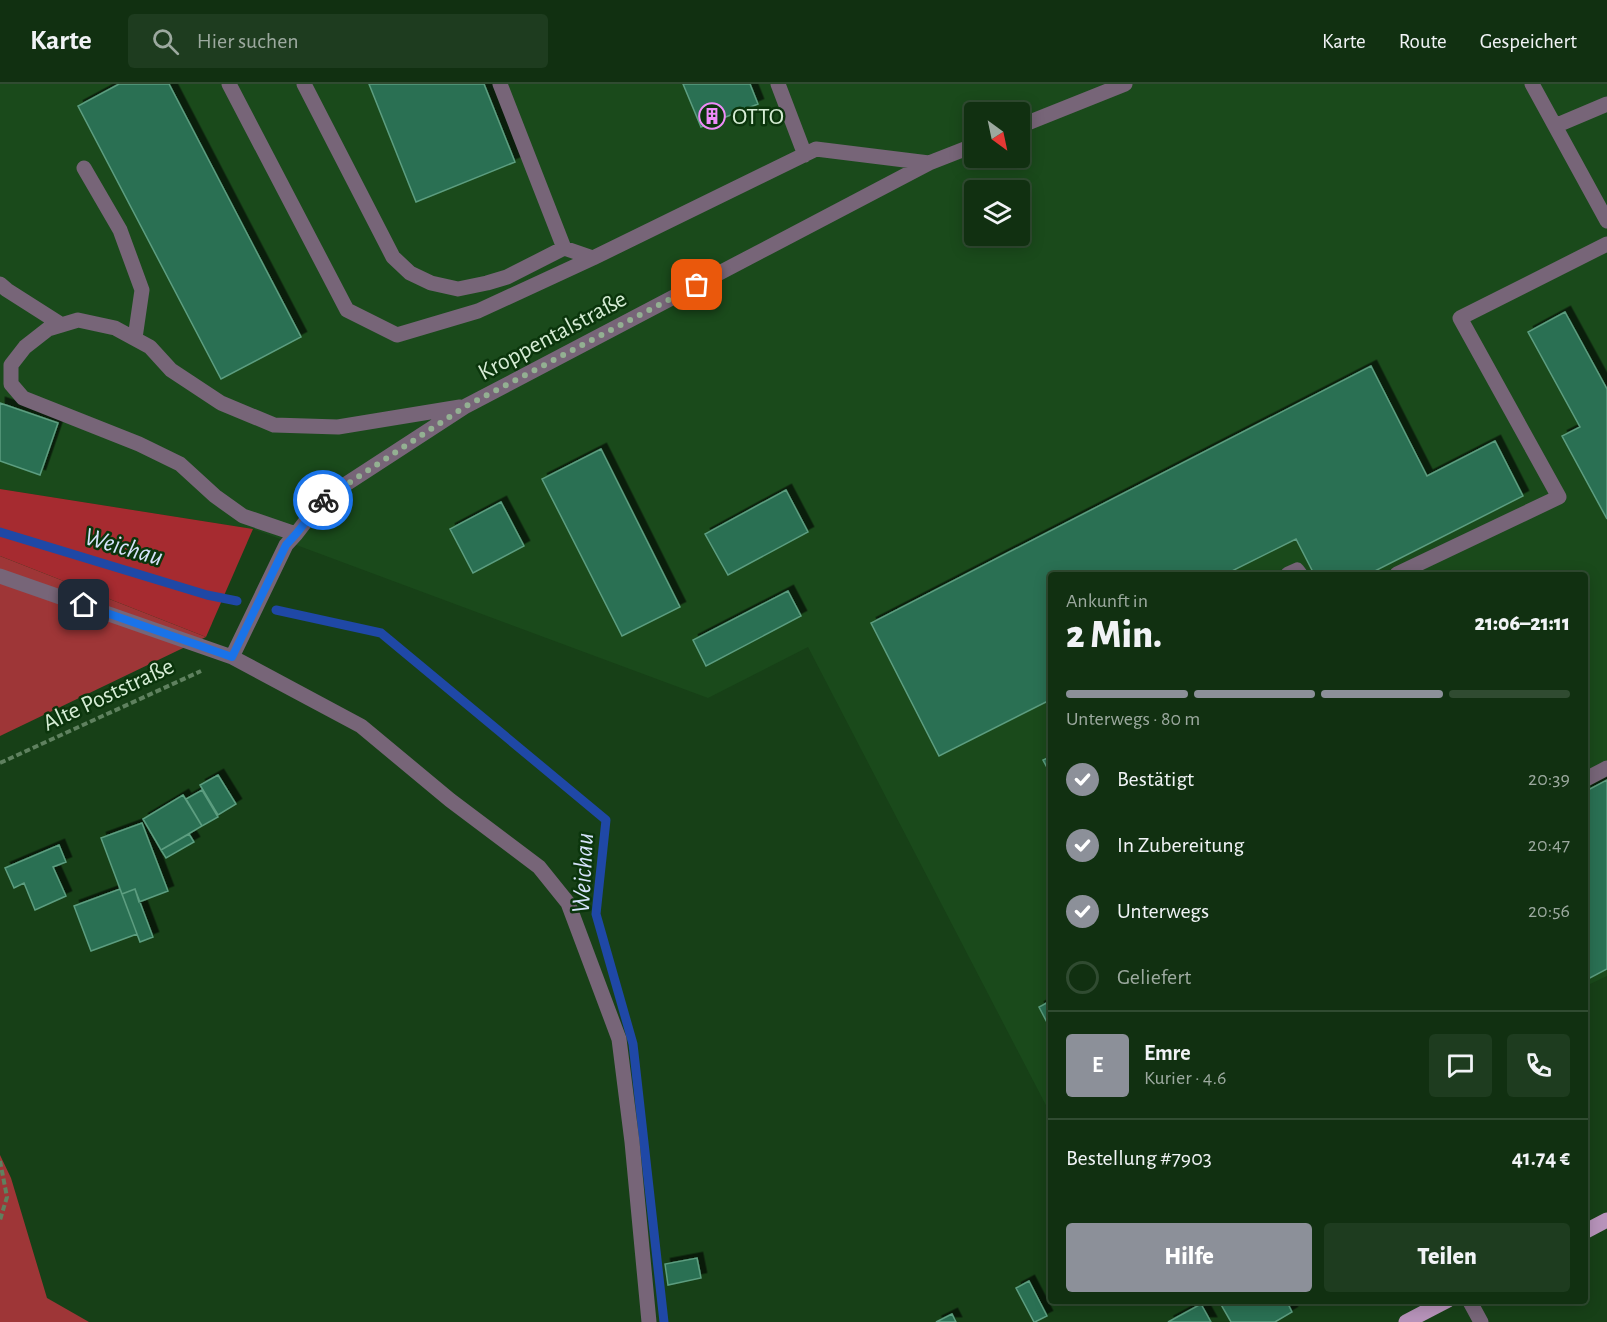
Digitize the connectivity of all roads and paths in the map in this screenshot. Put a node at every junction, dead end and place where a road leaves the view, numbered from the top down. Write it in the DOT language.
graph roads {
  1 [pos="229,84"];
  2 [pos="304,84"];
  3 [pos="500,84"];
  4 [pos="778,84"];
  5 [pos="1125,84"];
  6 [pos="1532,84"];
  7 [pos="1607,104"];
  8 [pos="1030,122"];
  9 [pos="1555,126"];
  10 [pos="964,149"];
  11 [pos="805,154"];
  12 [pos="929,163"];
  13 [pos="84,168"];
  14 [pos="1607,221"];
  15 [pos="1607,244"];
  16 [pos="564,248"];
  17 [pos="593,258"];
  18 [pos="0,284"];
  19 [pos="62,324"];
  20 [pos="135,338"];
  21 [pos="466,406"];
  22 [pos="296,534"];
  23 [pos="1401,572"];
  24 [pos="0,576"];
  25 [pos="232,657"];
  26 [pos="0,763"];
  27 [pos="1607,768"];
  28 [pos="1588,777"];
  29 [pos="0,1161"];
  30 [pos="0,1220"];
  31 [pos="1607,1220"];
  32 [pos="1588,1230"];
  33 [pos="1441,1304"];
  34 [pos="1471,1304"];
  35 [pos="649,1322"];
  36 [pos="1406,1322"];
  37 [pos="1481,1322"];
  1 -- 17 [label="street"];
  2 -- 16 [label="street"];
  3 -- 16 [label="street"];
  4 -- 11 [label="street"];
  5 -- 8 [label="street"];
  6 -- 9 [label="street"];
  7 -- 9 [label="street"];
  9 -- 14 [label="street"];
  10 -- 12 [label="street, Kroppentalstraße"];
  11 -- 12 [label="street"];
  11 -- 17 [label="street"];
  12 -- 21 [label="street, Kroppentalstraße"];
  13 -- 20 [label="street"];
  15 -- 23 [label="street"];
  16 -- 17 [label="street"];
  18 -- 19 [label="street"];
  19 -- 20 [label="street"];
  19 -- 22 [label="street"];
  20 -- 21 [label="street"];
  21 -- 22 [label="street, Kroppentalstraße"];
  22 -- 25 [label="street, Kroppentalstraße"];
  24 -- 25 [label="street"];
  25 -- 26 [label="path, Alte Poststraße"];
  25 -- 35 [label="street"];
  27 -- 28 [label="street"];
  29 -- 30 [label="path"];
  31 -- 32 [label="main road"];
  33 -- 36 [label="main road"];
  34 -- 37 [label="street"];
}
